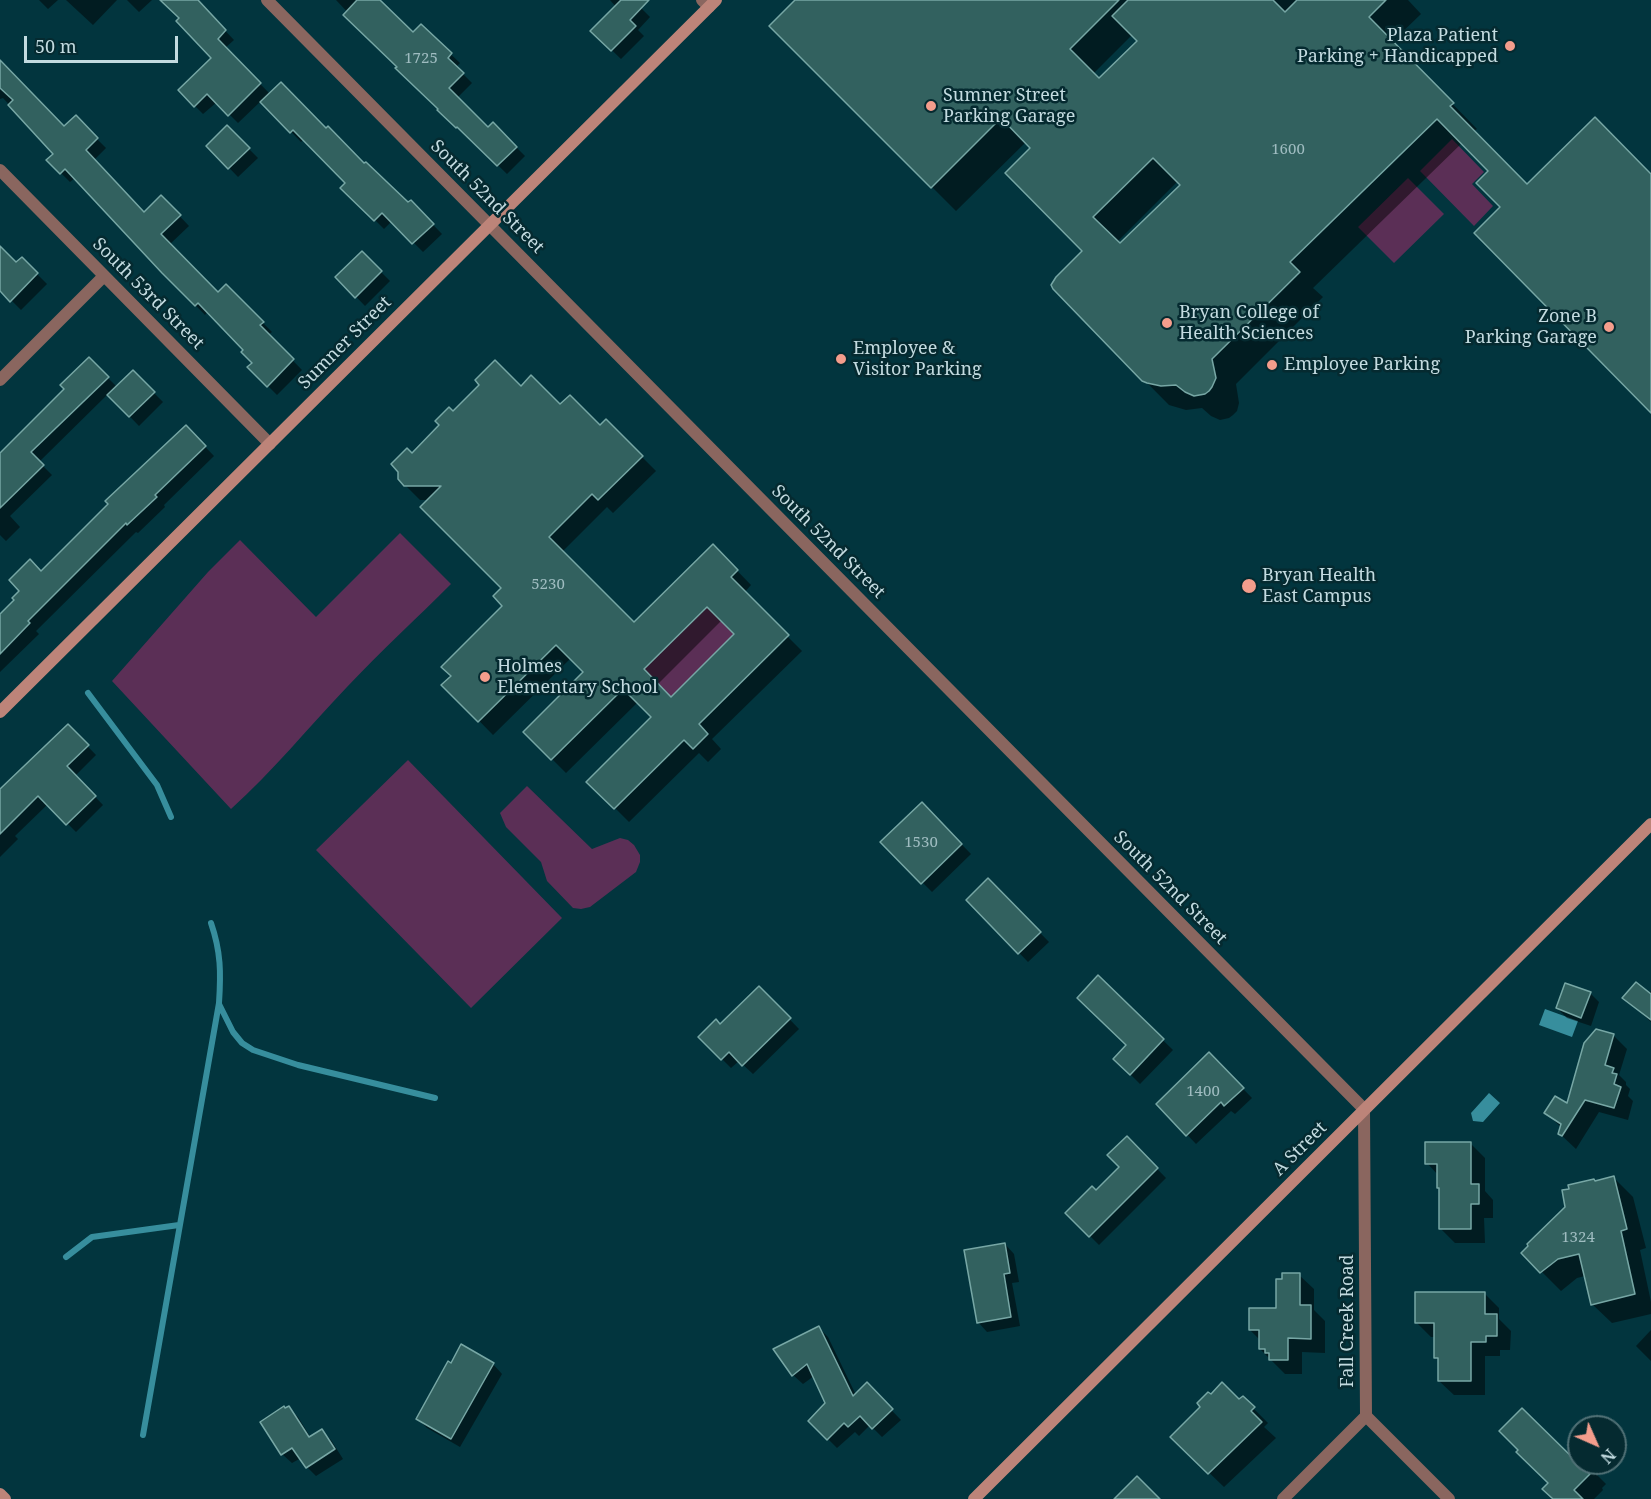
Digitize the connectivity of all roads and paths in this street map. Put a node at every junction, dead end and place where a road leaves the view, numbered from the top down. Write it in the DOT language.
graph roads {
  1 [pos="267,0"];
  2 [pos="709,2"];
  3 [pos="0,170"];
  4 [pos="489,225"];
  5 [pos="104,276"];
  6 [pos="0,380"];
  7 [pos="270,444"];
  8 [pos="0,712"];
  9 [pos="1651,824"];
  10 [pos="1365,1109"];
  11 [pos="1366,1416"];
  12 [pos="0,1494"];
  13 [pos="4,1499"];
  14 [pos="974,1499"];
  15 [pos="1283,1499"];
  16 [pos="1449,1499"];
  1 -- 4 [label="street, South 52nd Street"];
  2 -- 4 [label="street, Sumner Street"];
  3 -- 5 [label="street, South 53rd Street"];
  4 -- 7 [label="street, Sumner Street"];
  4 -- 10 [label="street, South 52nd Street"];
  5 -- 6 [label="street"];
  5 -- 7 [label="street, South 53rd Street"];
  7 -- 8 [label="street, Sumner Street"];
  9 -- 10 [label="street, A Street"];
  10 -- 11 [label="street, Fall Creek Road"];
  10 -- 14 [label="street, A Street"];
  11 -- 15 [label="street"];
  11 -- 16 [label="street"];
  12 -- 13 [label="street"];
}
